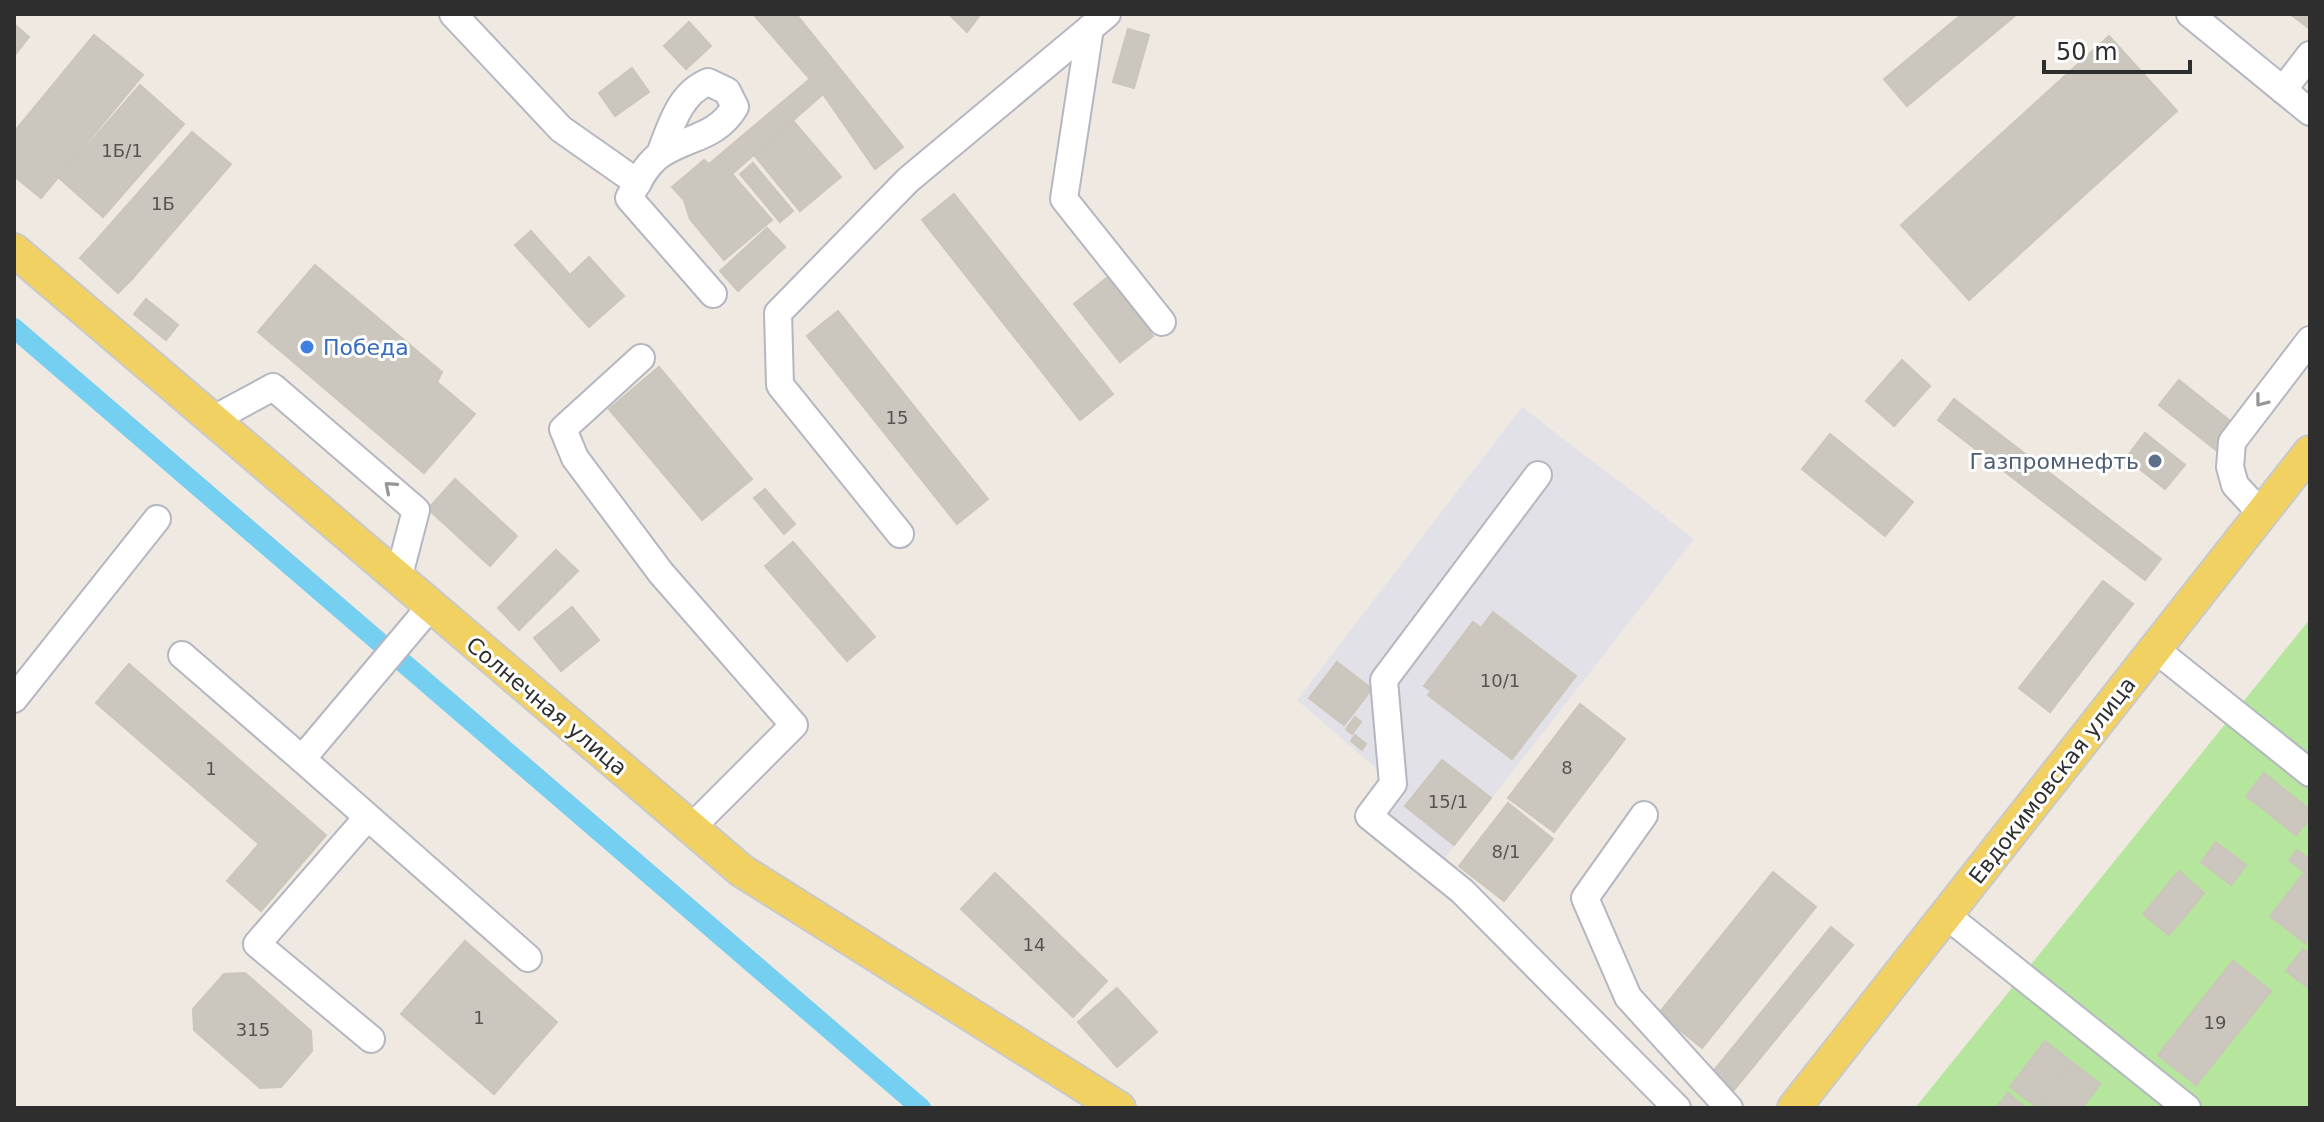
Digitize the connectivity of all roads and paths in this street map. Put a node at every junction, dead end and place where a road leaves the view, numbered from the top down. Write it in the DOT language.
graph roads {
  1 [pos="453,14"];
  2 [pos="2190,14"];
  3 [pos="1098,21"];
  4 [pos="2310,55"];
  5 [pos="2283,90"];
  6 [pos="2310,112"];
  7 [pos="660,154"];
  8 [pos="638,183"];
  9 [pos="14,250"];
  10 [pos="713,294"];
  11 [pos="1162,322"];
  12 [pos="2310,340"];
  13 [pos="641,358"];
  14 [pos="212,420"];
  15 [pos="2310,452"];
  16 [pos="1538,475"];
  17 [pos="2262,514"];
  18 [pos="157,519"];
  19 [pos="900,534"];
  20 [pos="398,579"];
  21 [pos="424,613"];
  22 [pos="2155,649"];
  23 [pos="182,655"];
  24 [pos="14,699"];
  25 [pos="302,759"];
  26 [pos="2310,773"];
  27 [pos="1644,815"];
  28 [pos="366,819"];
  29 [pos="691,828"];
  30 [pos="1946,915"];
  31 [pos="528,958"];
  32 [pos="371,1039"];
  33 [pos="1119,1108"];
  34 [pos="1677,1108"];
  35 [pos="1729,1108"];
  36 [pos="1794,1108"];
  37 [pos="2187,1108"];
  1 -- 8 [label="street"];
  2 -- 5 [label="street"];
  3 -- 11 [label="street"];
  3 -- 19 [label="street"];
  4 -- 5 [label="street"];
  5 -- 6 [label="street"];
  7 -- 8 [label="street"];
  8 -- 10 [label="street"];
  9 -- 14 [label="main road, Солнечная улица"];
  12 -- 17 [label="street, one-way"];
  13 -- 29 [label="street"];
  14 -- 20 [label="main road, Солнечная улица"];
  20 -- 14 [label="street, one-way"];
  15 -- 17 [label="main road, Евдокимовская улица"];
  16 -- 34 [label="street"];
  17 -- 22 [label="main road, Евдокимовская улица"];
  18 -- 24 [label="street"];
  20 -- 21 [label="main road, Солнечная улица"];
  21 -- 25 [label="street"];
  21 -- 29 [label="main road, Солнечная улица"];
  22 -- 26 [label="street"];
  22 -- 30 [label="main road, Евдокимовская улица"];
  23 -- 25 [label="street"];
  25 -- 28 [label="street"];
  27 -- 35 [label="street"];
  28 -- 31 [label="street"];
  28 -- 32 [label="street"];
  29 -- 33 [label="main road, Солнечная улица"];
  30 -- 36 [label="main road, Евдокимовская улица"];
  30 -- 37 [label="street"];
}
